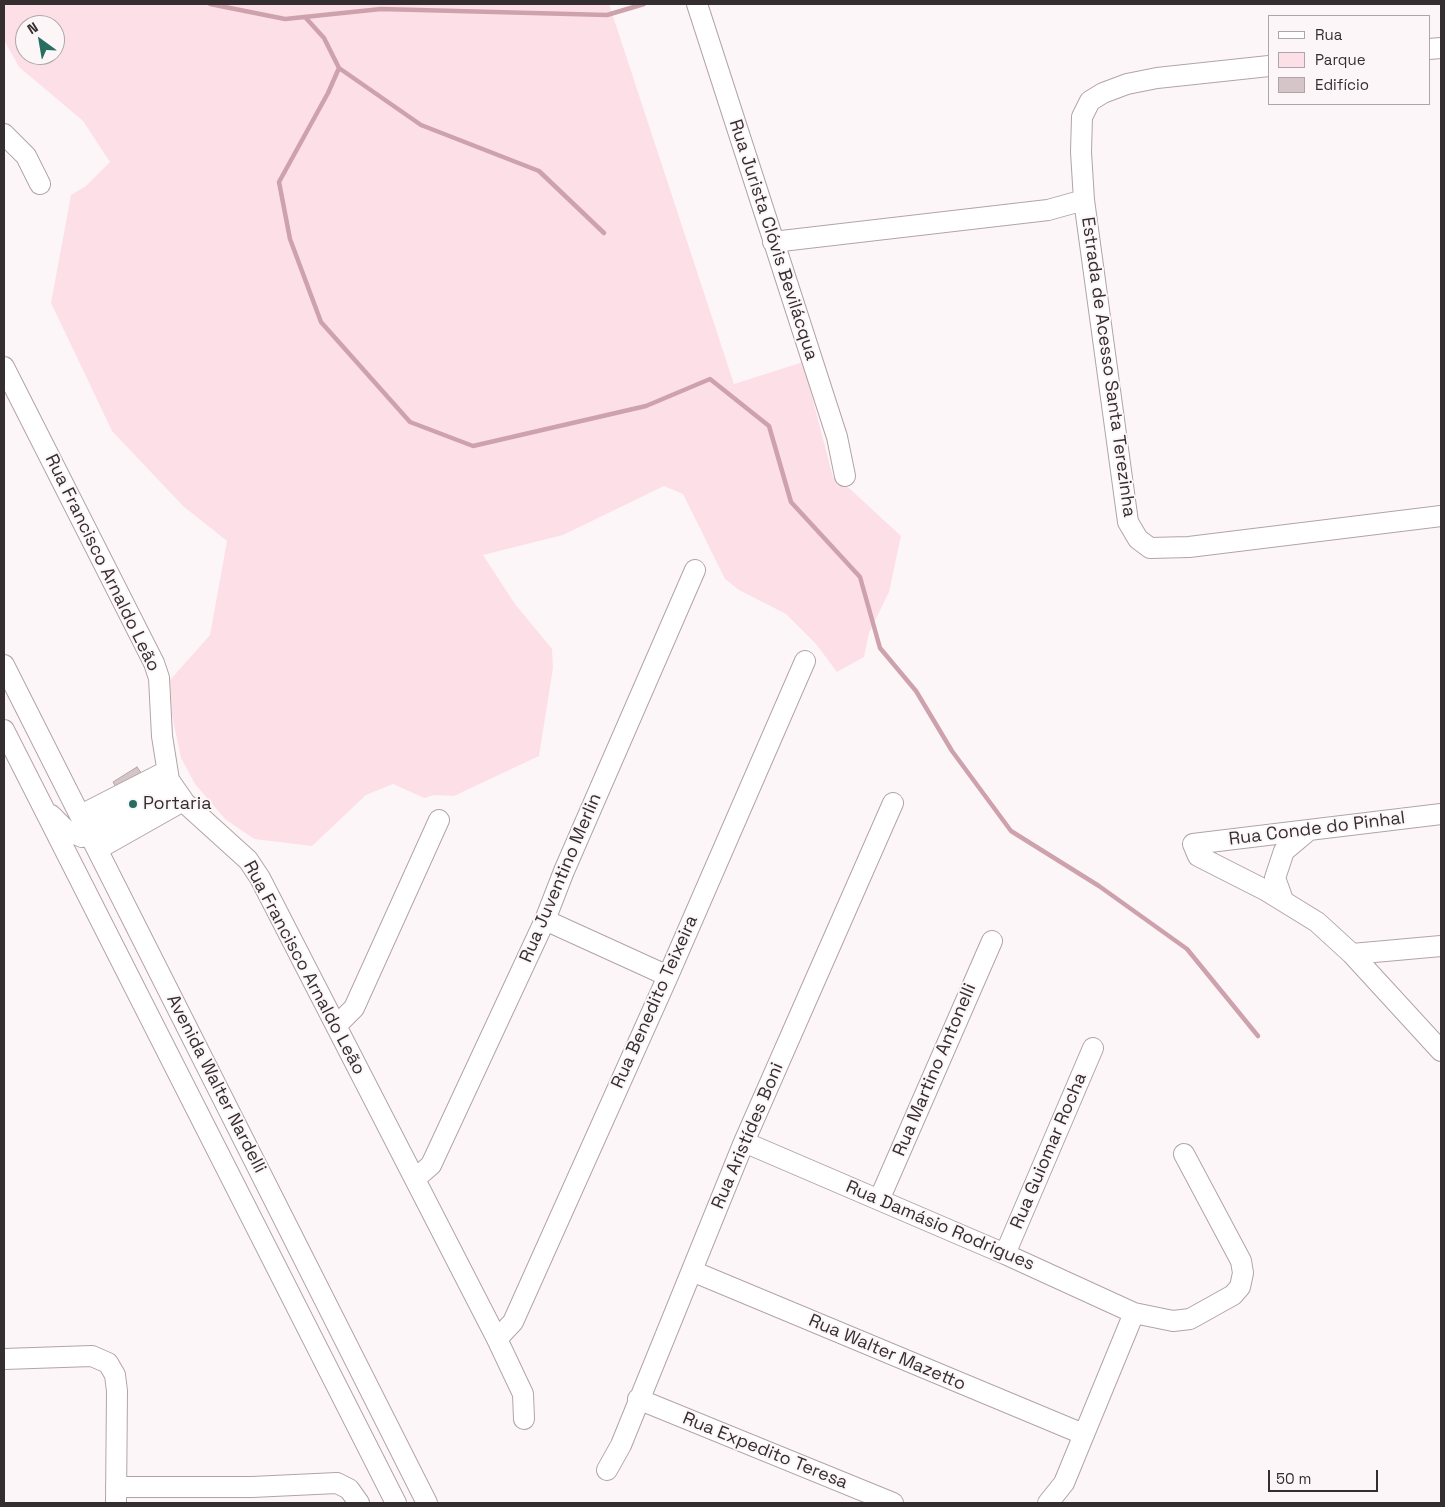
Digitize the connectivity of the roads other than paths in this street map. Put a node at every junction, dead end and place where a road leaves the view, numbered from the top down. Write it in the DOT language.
graph roads {
  1 [pos="697,4"];
  2 [pos="1268,66"];
  3 [pos="4,134"];
  4 [pos="40,184"];
  5 [pos="1084,200"];
  6 [pos="773,242"];
  7 [pos="4,367"];
  8 [pos="844,476"];
  9 [pos="1441,516"];
  10 [pos="695,570"];
  11 [pos="805,661"];
  12 [pos="4,665"];
  13 [pos="4,730"];
  14 [pos="10,762"];
  15 [pos="174,787"];
  16 [pos="36,797"];
  17 [pos="893,802"];
  18 [pos="1441,814"];
  19 [pos="439,820"];
  20 [pos="1309,830"];
  21 [pos="90,833"];
  22 [pos="1283,900"];
  23 [pos="545,920"];
  24 [pos="992,941"];
  25 [pos="1441,946"];
  26 [pos="1352,954"];
  27 [pos="668,976"];
  28 [pos="336,1026"];
  29 [pos="1093,1048"];
  30 [pos="1441,1051"];
  31 [pos="744,1142"];
  32 [pos="1184,1154"];
  33 [pos="416,1178"];
  34 [pos="879,1200"];
  35 [pos="1005,1254"];
  36 [pos="692,1271"];
  37 [pos="1134,1313"];
  38 [pos="497,1339"];
  39 [pos="4,1359"];
  40 [pos="638,1399"];
  41 [pos="524,1419"];
  42 [pos="1083,1434"];
  43 [pos="607,1470"];
  44 [pos="1064,1483"];
  45 [pos="116,1495"];
  46 [pos="252,1495"];
  47 [pos="359,1502"];
  48 [pos="396,1503"];
  49 [pos="427,1503"];
  50 [pos="893,1503"];
  51 [pos="1048,1503"];
  52 [pos="1069,1503"];
  1 -- 6 [label="street, Rua Jurista Clóvis Bevilácqua"];
  2 -- 5 [label="street, Estrada de Acesso Santa Terezinha"];
  3 -- 4 [label="street"];
  5 -- 6 [label="street"];
  5 -- 9 [label="street, Estrada de Acesso Santa Terezinha"];
  6 -- 8 [label="street, Rua Jurista Clóvis Bevilácqua"];
  7 -- 15 [label="street, Rua Francisco Arnaldo Leão"];
  10 -- 23 [label="street, Rua Juventino Merlin"];
  11 -- 27 [label="street, Rua Benedito Teixeira"];
  12 -- 21 [label="street, Avenida Walter Nardelli"];
  13 -- 14 [label="street, Avenida Walter Nardelli"];
  14 -- 16 [label="street, Avenida Walter Nardelli"];
  15 -- 21 [label="street"];
  15 -- 21 [label="street"];
  15 -- 28 [label="street, Rua Francisco Arnaldo Leão"];
  16 -- 21 [label="street"];
  16 -- 48 [label="street, Avenida Walter Nardelli"];
  17 -- 31 [label="street, Rua Aristídes Boni"];
  18 -- 20 [label="street, Rua Conde do Pinhal"];
  19 -- 28 [label="street"];
  20 -- 22 [label="street"];
  20 -- 22 [label="street, Rua Conde do Pinhal"];
  21 -- 49 [label="street, Avenida Walter Nardelli"];
  22 -- 26 [label="street"];
  23 -- 27 [label="street"];
  23 -- 33 [label="street, Rua Juventino Merlin"];
  24 -- 34 [label="street, Rua Martino Antonelli"];
  25 -- 26 [label="street"];
  26 -- 30 [label="street"];
  27 -- 38 [label="street, Rua Benedito Teixeira"];
  28 -- 33 [label="street, Rua Francisco Arnaldo Leão"];
  29 -- 35 [label="street, Rua Guiomar Rocha"];
  31 -- 34 [label="street, Rua Damásio Rodrigues"];
  31 -- 36 [label="street, Rua Aristídes Boni"];
  32 -- 37 [label="street, Rua Damásio Rodrigues"];
  33 -- 38 [label="street, Rua Francisco Arnaldo Leão"];
  34 -- 35 [label="street, Rua Damásio Rodrigues"];
  35 -- 37 [label="street, Rua Damásio Rodrigues"];
  36 -- 40 [label="street, Rua Aristídes Boni"];
  36 -- 42 [label="street, Rua Walter Mazetto"];
  37 -- 42 [label="street"];
  38 -- 41 [label="street, Rua Francisco Arnaldo Leão"];
  39 -- 45 [label="street"];
  40 -- 43 [label="street, Rua Aristídes Boni"];
  40 -- 50 [label="street, Rua Expedito Teresa"];
  42 -- 44 [label="street"];
  44 -- 51 [label="street"];
  44 -- 52 [label="street"];
  45 -- 46 [label="street"];
  46 -- 47 [label="street"];
}
